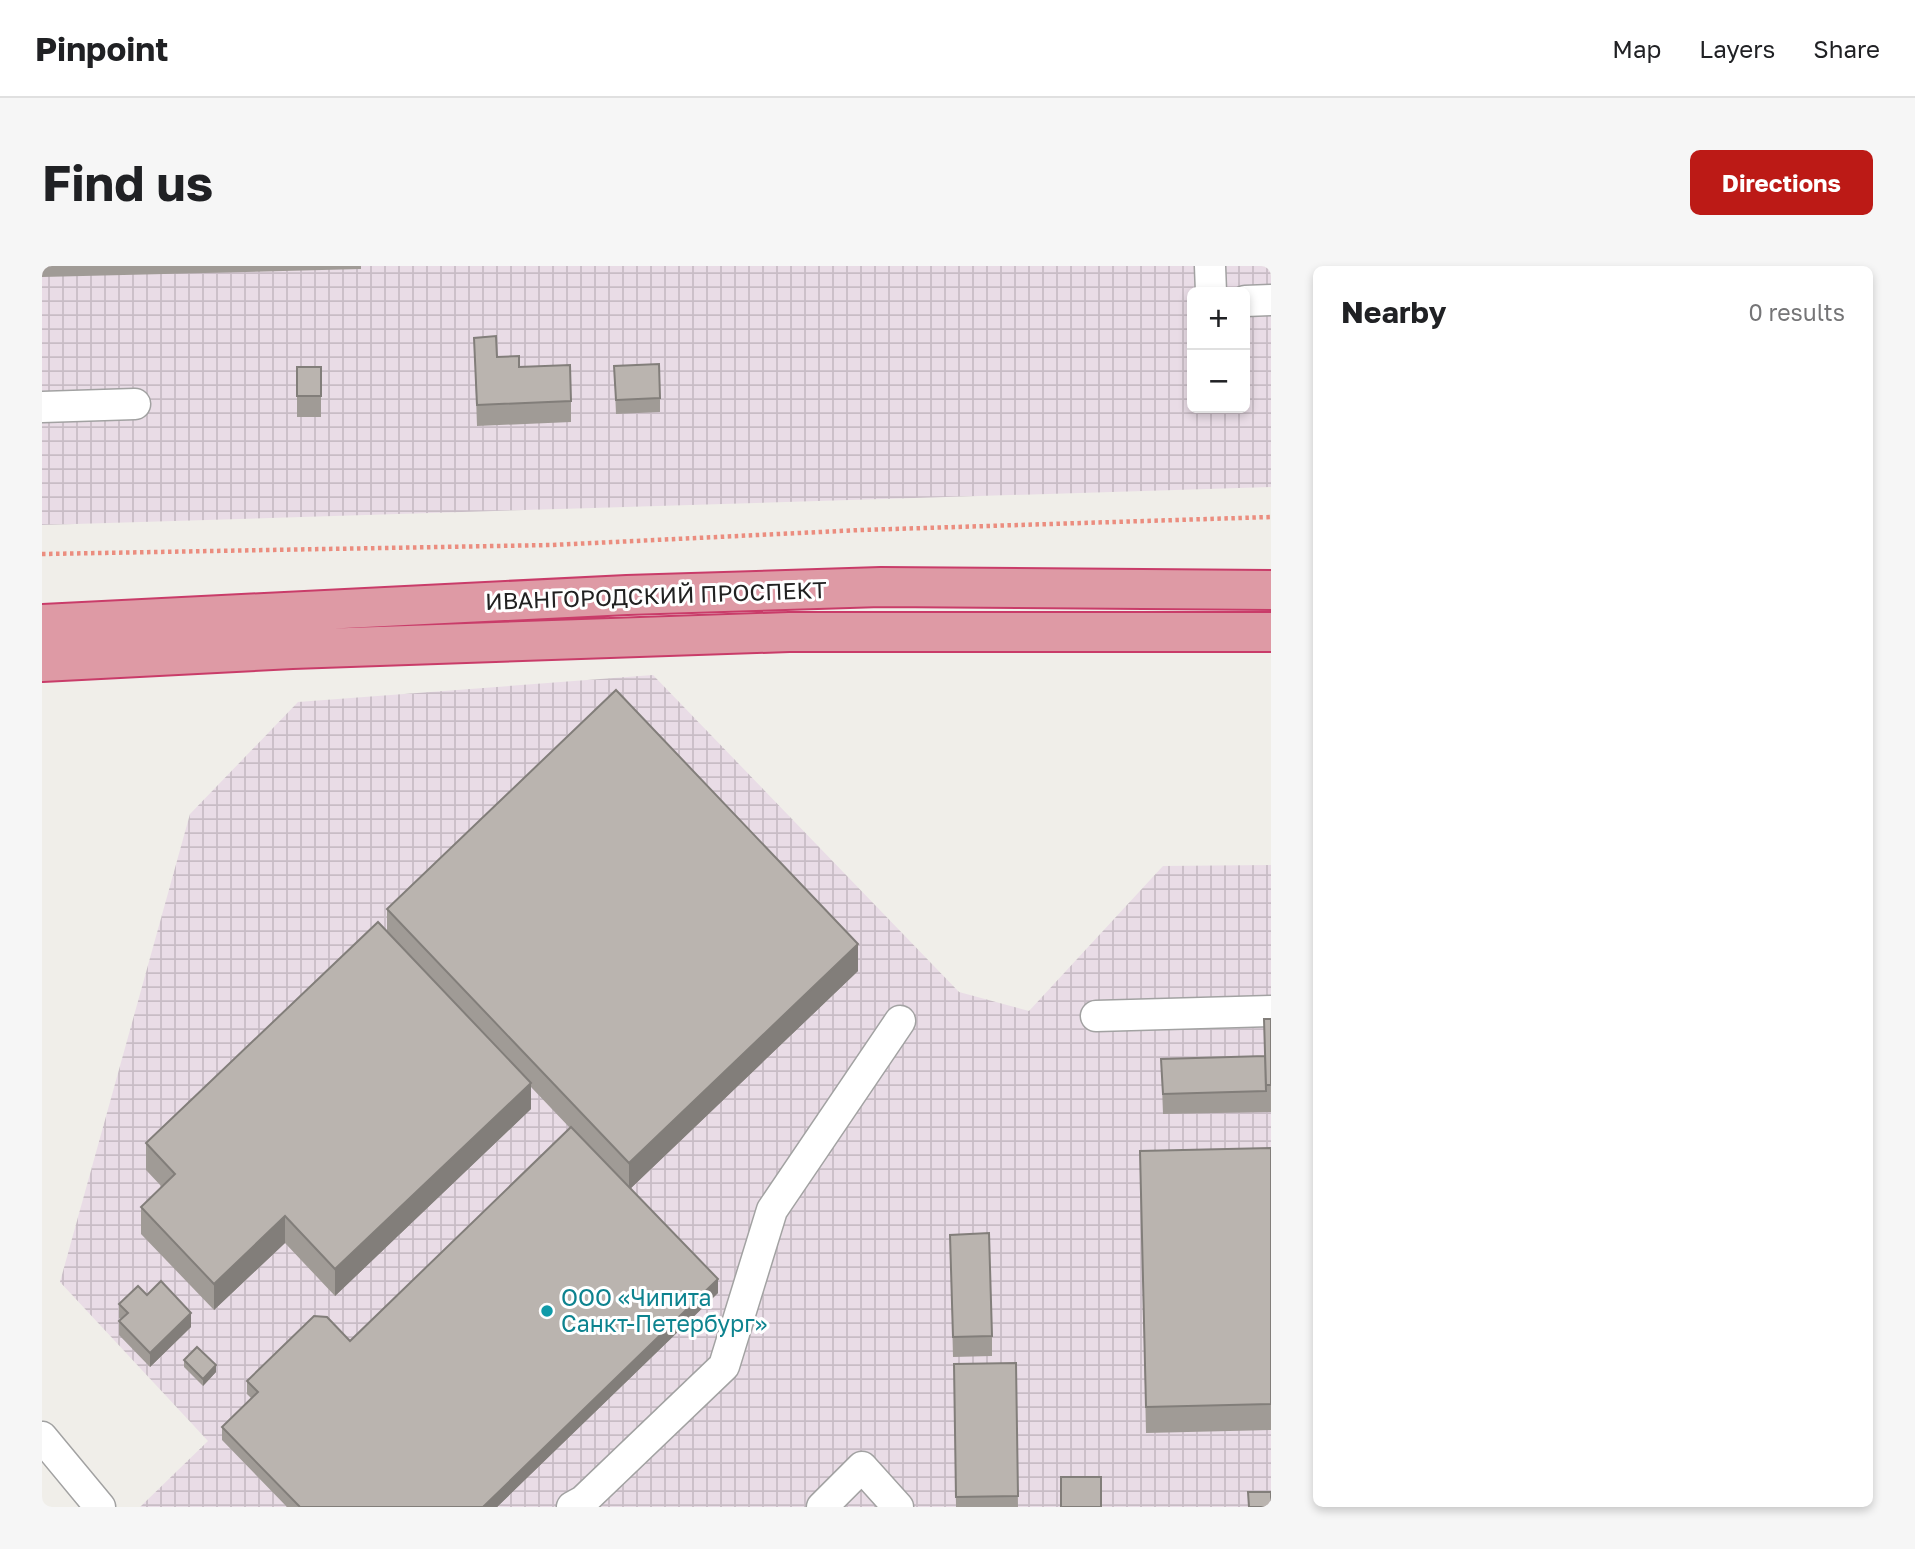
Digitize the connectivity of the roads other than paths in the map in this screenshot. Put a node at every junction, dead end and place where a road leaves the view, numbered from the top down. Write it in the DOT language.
graph roads {
  1 [pos="1210,266"];
  2 [pos="1211,287"];
  3 [pos="1271,300"];
  4 [pos="1250,301"];
  5 [pos="135,404"];
  6 [pos="42,407"];
  7 [pos="1271,590"];
  8 [pos="42,624"];
  9 [pos="1271,632"];
  10 [pos="42,662"];
  11 [pos="1271,1011"];
  12 [pos="1096,1016"];
  13 [pos="900,1021"];
  14 [pos="42,1437"];
  15 [pos="100,1507"];
  16 [pos="572,1507"];
  17 [pos="822,1507"];
  18 [pos="898,1507"];
  1 -- 2 [label="street"];
  3 -- 4 [label="street"];
  5 -- 6 [label="street"];
  7 -- 8 [label="highway, ИВАНГОРОДСКИЙ ПРОСПЕКТ"];
  9 -- 10 [label="highway, ИВАНГОРОДСКИЙ ПРОСПЕКТ"];
  11 -- 12 [label="street"];
  13 -- 16 [label="street"];
  14 -- 15 [label="street"];
  17 -- 18 [label="street"];
}
